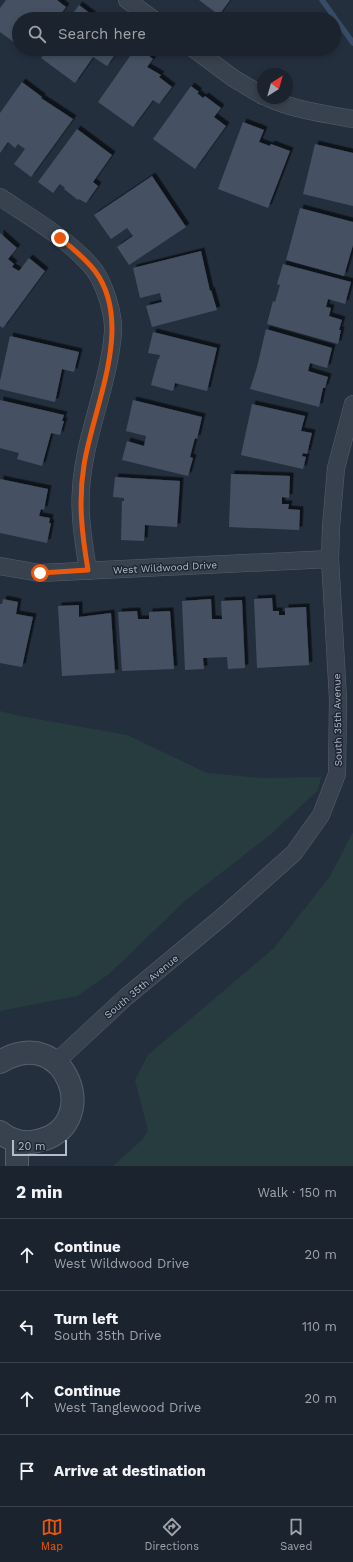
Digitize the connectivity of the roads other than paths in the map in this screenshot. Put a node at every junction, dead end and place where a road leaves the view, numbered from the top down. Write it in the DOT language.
graph roads {
  1 [pos="127,0"];
  2 [pos="143,12"];
  3 [pos="204,56"];
  4 [pos="257,92"];
  5 [pos="280,104"];
  6 [pos="353,119"];
  7 [pos="0,196"];
  8 [pos="353,404"];
  9 [pos="330,559"];
  10 [pos="0,566"];
  11 [pos="88,570"];
  12 [pos="0,1062"];
  13 [pos="56,1062"];
  14 [pos="8,1137"];
  15 [pos="17,1166"];
  1 -- 2 [label="street"];
  3 -- 4 [label="street"];
  5 -- 6 [label="street"];
  7 -- 11 [label="street"];
  8 -- 9 [label="street, South 35th Avenue"];
  9 -- 11 [label="street, West Wildwood Drive"];
  9 -- 13 [label="street, South 35th Avenue"];
  10 -- 11 [label="street, West Wildwood Drive"];
  12 -- 13 [label="street"];
  13 -- 14 [label="street"];
  14 -- 15 [label="street"];
}
